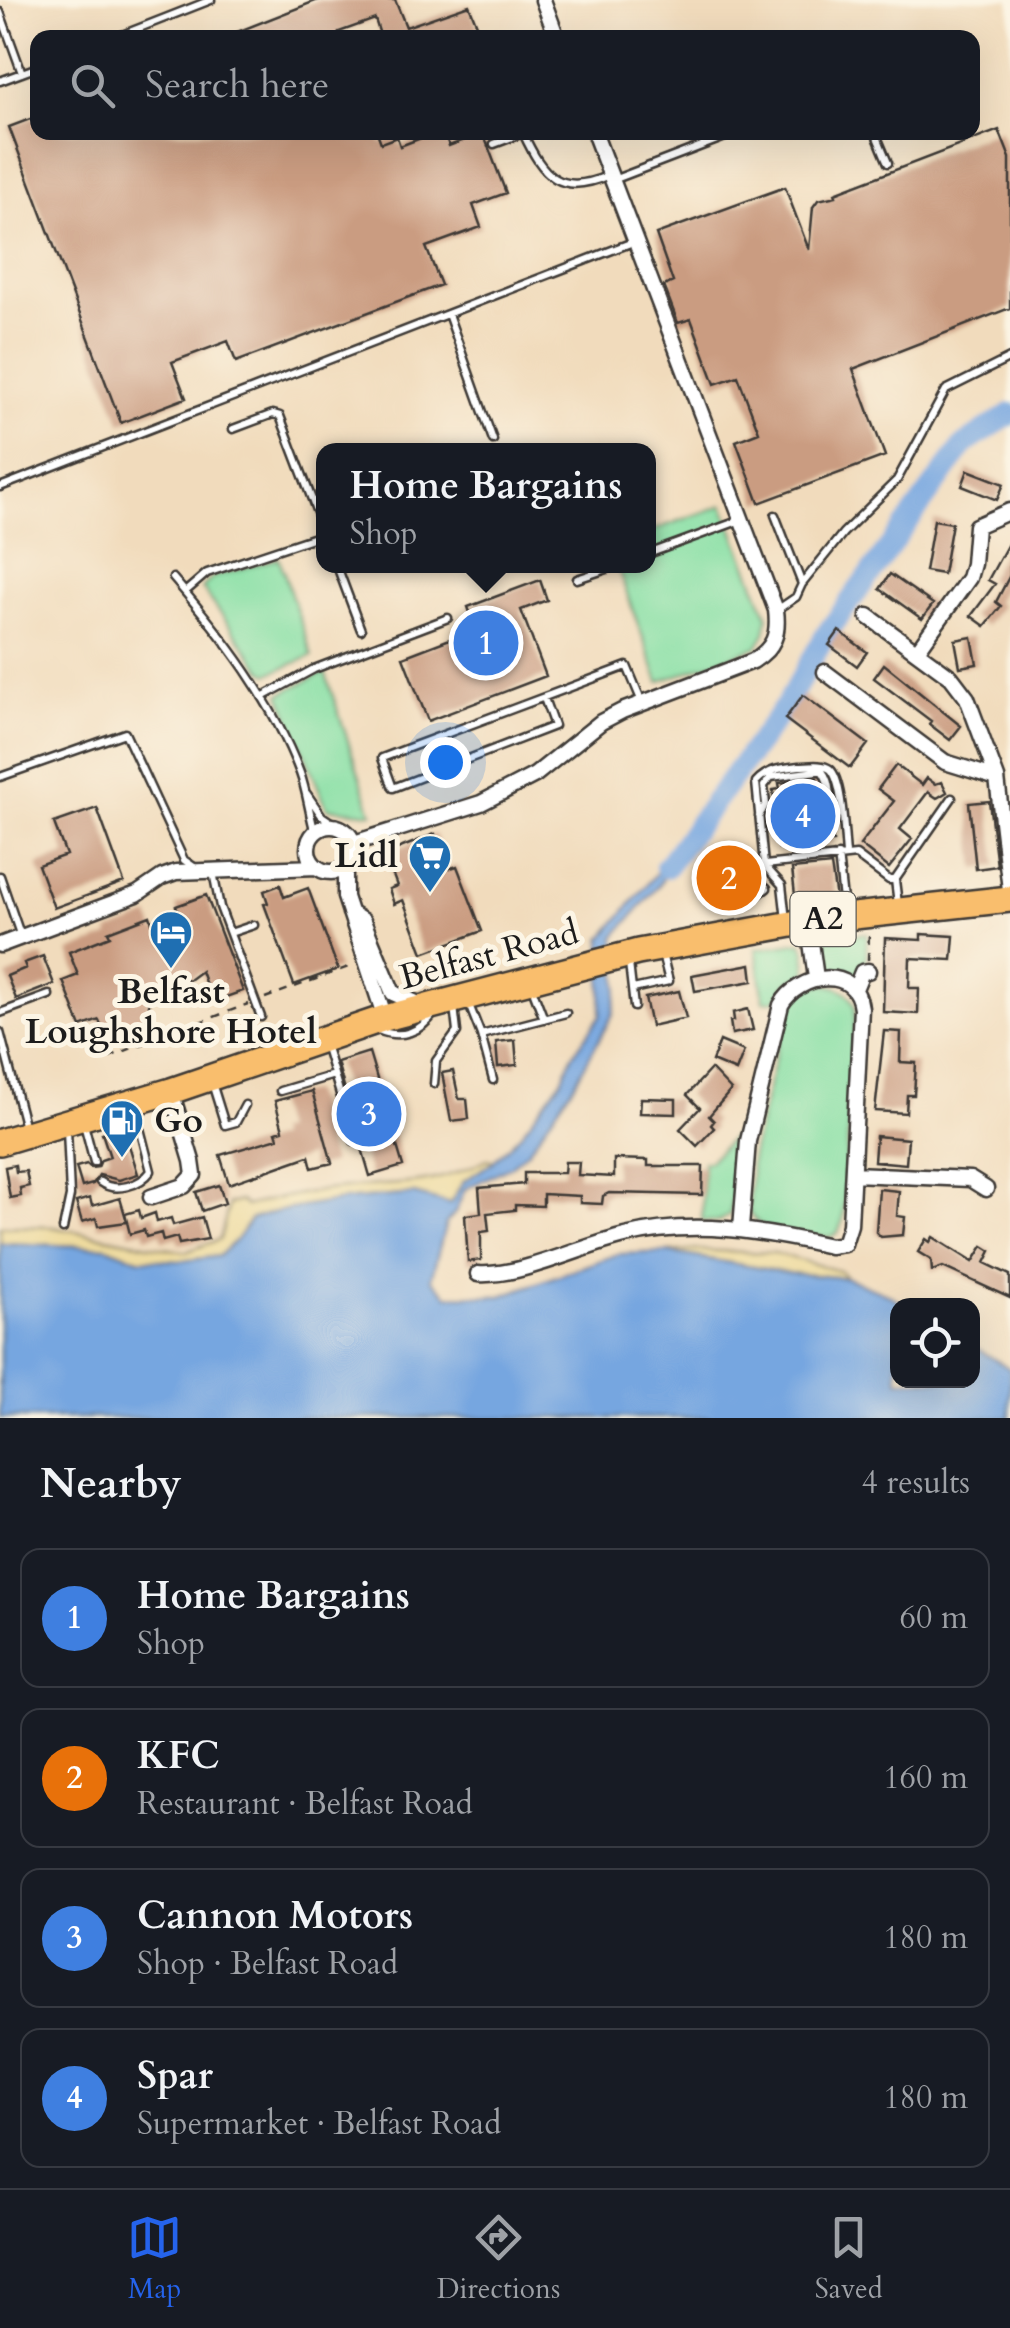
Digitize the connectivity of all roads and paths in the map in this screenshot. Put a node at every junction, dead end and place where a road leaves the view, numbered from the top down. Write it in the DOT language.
graph roads {
  1 [pos="210,0"];
  2 [pos="543,0"];
  3 [pos="0,12"];
  4 [pos="134,30"];
  5 [pos="554,30"];
  6 [pos="30,70"];
  7 [pos="22,73"];
  8 [pos="0,81"];
  9 [pos="504,140"];
  10 [pos="528,140"];
  11 [pos="597,140"];
  12 [pos="716,140"];
  13 [pos="879,140"];
  14 [pos="494,144"];
  15 [pos="888,164"];
  16 [pos="611,178"];
  17 [pos="636,242"];
  18 [pos="448,314"];
  19 [pos="1010,358"];
  20 [pos="233,429"];
  21 [pos="493,440"];
  22 [pos="0,486"];
  23 [pos="1010,510"];
  24 [pos="316,511"];
  25 [pos="775,515"];
  26 [pos="742,520"];
  27 [pos="316,535"];
  28 [pos="656,551"];
  29 [pos="340,573"];
  30 [pos="595,573"];
  31 [pos="173,578"];
  32 [pos="577,579"];
  33 [pos="802,584"];
  34 [pos="185,592"];
  35 [pos="776,610"];
  36 [pos="868,616"];
  37 [pos="448,618"];
  38 [pos="361,630"];
  39 [pos="917,651"];
  40 [pos="825,672"];
  41 [pos="262,697"];
  42 [pos="544,698"];
  43 [pos="642,703"];
  44 [pos="0,777"];
  45 [pos="996,778"];
  46 [pos="306,794"];
  47 [pos="952,798"];
  48 [pos="337,826"];
  49 [pos="312,836"];
  50 [pos="354,842"];
  51 [pos="842,855"];
  52 [pos="764,865"];
  53 [pos="180,866"];
  54 [pos="264,866"];
  55 [pos="331,869"];
  56 [pos="208,872"];
  57 [pos="0,876"];
  58 [pos="895,880"];
  59 [pos="782,885"];
  60 [pos="767,888"];
  61 [pos="1010,890"];
  62 [pos="1010,899"];
  63 [pos="347,905"];
  64 [pos="898,910"];
  65 [pos="857,915"];
  66 [pos="797,922"];
  67 [pos="254,924"];
  68 [pos="230,933"];
  69 [pos="22,938"];
  70 [pos="0,944"];
  71 [pos="639,957"];
  72 [pos="367,960"];
  73 [pos="868,971"];
  74 [pos="816,978"];
  75 [pos="528,980"];
  76 [pos="855,989"];
  77 [pos="633,990"];
  78 [pos="49,995"];
  79 [pos="255,1001"];
  80 [pos="447,1002"];
  81 [pos="634,1007"];
  82 [pos="0,1012"];
  83 [pos="566,1012"];
  84 [pos="261,1017"];
  85 [pos="544,1019"];
  86 [pos="375,1022"];
  87 [pos="0,1032"];
  88 [pos="481,1035"];
  89 [pos="323,1038"];
  90 [pos="109,1057"];
  91 [pos="334,1075"];
  92 [pos="210,1078"];
  93 [pos="492,1080"];
  94 [pos="434,1084"];
  95 [pos="170,1091"];
  96 [pos="280,1092"];
  97 [pos="134,1103"];
  98 [pos="245,1105"];
  99 [pos="74,1120"];
  100 [pos="27,1134"];
  101 [pos="354,1141"];
  102 [pos="0,1142"];
  103 [pos="94,1162"];
  104 [pos="853,1174"];
  105 [pos="100,1182"];
  106 [pos="986,1190"];
  107 [pos="151,1197"];
  108 [pos="740,1228"];
  109 [pos="62,1229"];
  110 [pos="478,1274"];
  1 -- 4 [label="lane"];
  2 -- 5 [label="street"];
  3 -- 7 [label="lane"];
  6 -- 7 [label="lane"];
  7 -- 8 [label="lane"];
  9 -- 14 [label="lane"];
  10 -- 16 [label="lane"];
  11 -- 16 [label="street"];
  12 -- 16 [label="lane"];
  13 -- 15 [label="lane"];
  16 -- 17 [label="street"];
  17 -- 18 [label="lane"];
  17 -- 26 [label="street"];
  18 -- 21 [label="lane"];
  18 -- 22 [label="lane"];
  19 -- 33 [label="lane"];
  20 -- 24 [label="lane"];
  23 -- 39 [label="street"];
  25 -- 33 [label="lane"];
  26 -- 28 [label="lane"];
  26 -- 35 [label="street"];
  27 -- 34 [label="lane"];
  29 -- 38 [label="lane"];
  30 -- 32 [label="lane"];
  31 -- 34 [label="lane"];
  33 -- 35 [label="lane"];
  34 -- 41 [label="lane"];
  35 -- 43 [label="street"];
  36 -- 39 [label="street"];
  37 -- 41 [label="lane"];
  39 -- 45 [label="street"];
  40 -- 45 [label="street"];
  41 -- 46 [label="lane"];
  42 -- 42 [label="lane"];
  42 -- 43 [label="lane"];
  43 -- 50 [label="street"];
  44 -- 53 [label="lane"];
  45 -- 61 [label="street"];
  46 -- 48 [label="lane"];
  46 -- 49 [label="lane"];
  47 -- 58 [label="lane"];
  48 -- 49 [label="street"];
  48 -- 50 [label="street"];
  49 -- 54 [label="street"];
  49 -- 55 [label="street"];
  50 -- 55 [label="street"];
  51 -- 52 [label="lane"];
  51 -- 52 [label="lane"];
  51 -- 58 [label="lane"];
  51 -- 65 [label="lane"];
  52 -- 59 [label="lane"];
  53 -- 56 [label="street"];
  53 -- 69 [label="street"];
  54 -- 55 [label="street"];
  54 -- 56 [label="street"];
  55 -- 63 [label="street"];
  56 -- 68 [label="lane"];
  57 -- 69 [label="lane"];
  58 -- 64 [label="lane"];
  59 -- 60 [label="lane"];
  59 -- 66 [label="lane"];
  60 -- 60 [label="lane"];
  62 -- 64 [label="highway, Belfast Road / A2"];
  63 -- 72 [label="street"];
  63 -- 80 [label="street"];
  64 -- 65 [label="highway, Belfast Road / A2"];
  65 -- 66 [label="highway, Belfast Road / A2"];
  65 -- 73 [label="path"];
  66 -- 71 [label="highway, Belfast Road / A2"];
  66 -- 74 [label="street"];
  67 -- 68 [label="lane"];
  68 -- 79 [label="lane"];
  69 -- 70 [label="street"];
  71 -- 75 [label="highway, Belfast Road / A2"];
  71 -- 77 [label="lane"];
  71 -- 77 [label="lane"];
  72 -- 79 [label="path"];
  72 -- 86 [label="street"];
  73 -- 76 [label="street"];
  74 -- 76 [label="street"];
  74 -- 108 [label="street"];
  75 -- 80 [label="highway, Belfast Road / A2"];
  75 -- 85 [label="lane"];
  76 -- 104 [label="street"];
  77 -- 81 [label="lane"];
  78 -- 82 [label="lane"];
  79 -- 84 [label="lane"];
  79 -- 90 [label="path"];
  80 -- 86 [label="highway, Belfast Road / A2"];
  80 -- 88 [label="lane"];
  80 -- 94 [label="lane"];
  83 -- 85 [label="lane"];
  85 -- 88 [label="lane"];
  86 -- 89 [label="highway, Belfast Road / A2"];
  87 -- 100 [label="lane"];
  88 -- 93 [label="lane"];
  89 -- 91 [label="lane"];
  89 -- 92 [label="highway, Belfast Road / A2"];
  91 -- 96 [label="lane"];
  91 -- 101 [label="lane"];
  92 -- 95 [label="highway, Belfast Road / A2"];
  92 -- 98 [label="lane"];
  95 -- 97 [label="highway, Belfast Road / A2"];
  95 -- 107 [label="street"];
  97 -- 99 [label="highway, Belfast Road / A2"];
  97 -- 105 [label="lane"];
  99 -- 100 [label="highway, Belfast Road / A2"];
  99 -- 103 [label="lane"];
  99 -- 109 [label="lane"];
  100 -- 102 [label="highway, Belfast Road / A2"];
  104 -- 106 [label="street"];
  104 -- 108 [label="street"];
  108 -- 110 [label="street"];
}
